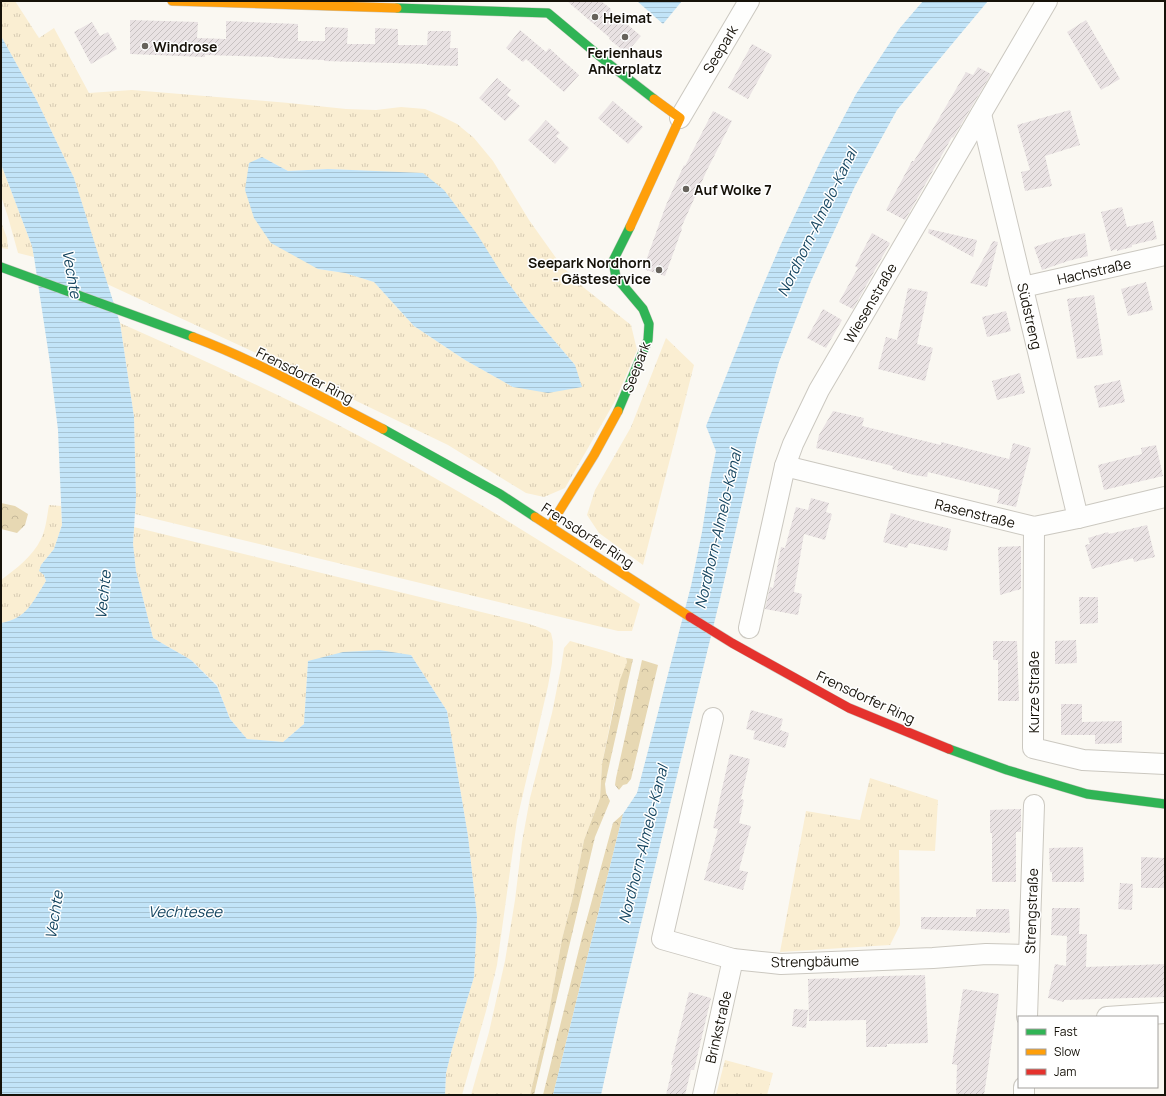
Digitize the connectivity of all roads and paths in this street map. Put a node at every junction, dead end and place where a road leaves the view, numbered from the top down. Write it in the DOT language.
graph roads {
  1 [pos="172,1"];
  2 [pos="749,1"];
  3 [pos="1047,1"];
  4 [pos="981,114"];
  5 [pos="680,118"];
  6 [pos="1165,255"];
  7 [pos="4,268"];
  8 [pos="1023,287"];
  9 [pos="785,466"];
  10 [pos="1165,497"];
  11 [pos="1078,518"];
  12 [pos="550,526"];
  13 [pos="1034,527"];
  14 [pos="749,628"];
  15 [pos="713,718"];
  16 [pos="1165,764"];
  17 [pos="1165,804"];
  18 [pos="1034,805"];
  19 [pos="1029,955"];
  20 [pos="733,958"];
  21 [pos="1165,1013"];
  22 [pos="1027,1016"];
  23 [pos="1122,1016"];
  24 [pos="703,1095"];
  1 -- 5 [label="street"];
  2 -- 5 [label="street, Seepark"];
  3 -- 4 [label="street, Wiesenstraße"];
  4 -- 8 [label="street, Südstreng"];
  4 -- 9 [label="street, Wiesenstraße"];
  5 -- 12 [label="street, Seepark"];
  6 -- 8 [label="street, Hachstraße"];
  7 -- 12 [label="street, Frensdorfer Ring"];
  8 -- 11 [label="street, Südstreng"];
  9 -- 13 [label="street, Rasenstraße"];
  9 -- 14 [label="street, Wiesenstraße"];
  10 -- 11 [label="street, Rasenstraße"];
  11 -- 13 [label="street, Rasenstraße"];
  12 -- 17 [label="street, Frensdorfer Ring"];
  13 -- 16 [label="street, Kurze Straße"];
  15 -- 20 [label="street, Strengbäume"];
  18 -- 19 [label="street, Strengstraße"];
  19 -- 20 [label="street, Strengbäume"];
  19 -- 22 [label="street, Strengstraße"];
  20 -- 24 [label="street, Brinkstraße"];
  21 -- 23 [label="street"];
}
